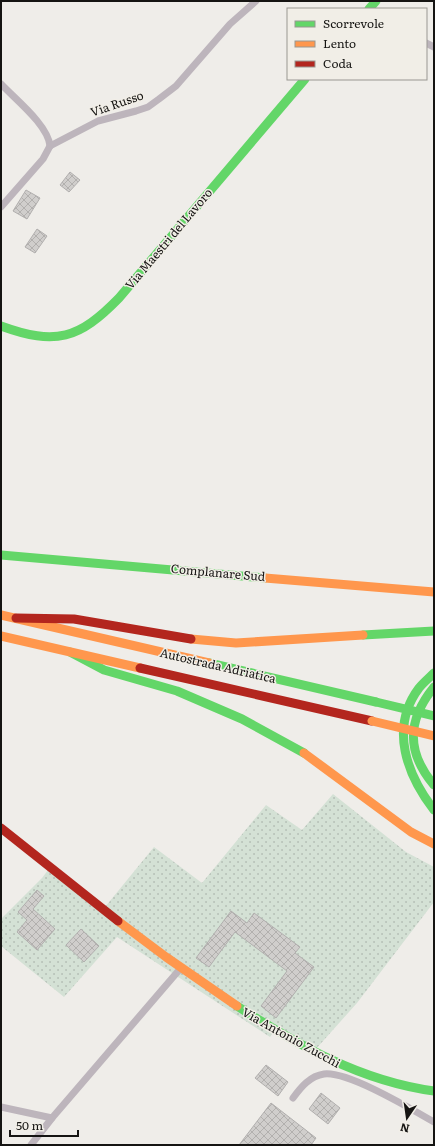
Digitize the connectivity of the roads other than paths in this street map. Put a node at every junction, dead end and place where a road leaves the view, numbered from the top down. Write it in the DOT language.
graph roads {
  1 [pos="256,1"];
  2 [pos="376,1"];
  3 [pos="366,7"];
  4 [pos="304,80"];
  5 [pos="1,84"];
  6 [pos="50,146"];
  7 [pos="1,207"];
  8 [pos="1,326"];
  9 [pos="1,555"];
  10 [pos="434,592"];
  11 [pos="1,615"];
  12 [pos="16,618"];
  13 [pos="434,631"];
  14 [pos="1,636"];
  15 [pos="70,652"];
  16 [pos="434,673"];
  17 [pos="434,687"];
  18 [pos="434,716"];
  19 [pos="434,736"];
  20 [pos="434,785"];
  21 [pos="434,810"];
  22 [pos="1,828"];
  23 [pos="434,844"];
  24 [pos="180,969"];
  25 [pos="434,1091"];
  26 [pos="293,1098"];
  27 [pos="1,1107"];
  28 [pos="52,1118"];
  29 [pos="434,1122"];
  30 [pos="31,1145"];
  1 -- 6 [label="street, Via Russo"];
  2 -- 3 [label="main road"];
  4 -- 8 [label="main road, Via Maestri del Lavoro"];
  5 -- 6 [label="street"];
  6 -- 7 [label="street"];
  9 -- 10 [label="main road, Complanare Sud"];
  11 -- 12 [label="main road, Autostrada Adriatica"];
  12 -- 13 [label="main road"];
  12 -- 18 [label="main road, Autostrada Adriatica, bridge"];
  14 -- 15 [label="main road, Autostrada Adriatica"];
  15 -- 19 [label="main road, Autostrada Adriatica, bridge"];
  15 -- 23 [label="main road"];
  16 -- 21 [label="main road"];
  17 -- 20 [label="main road"];
  22 -- 24 [label="main road, Via Antonio Zucchi"];
  24 -- 25 [label="main road, Via Antonio Zucchi"];
  24 -- 28 [label="street"];
  26 -- 29 [label="street, Via Antonio Zucchi"];
  27 -- 28 [label="street"];
  28 -- 30 [label="street"];
}
